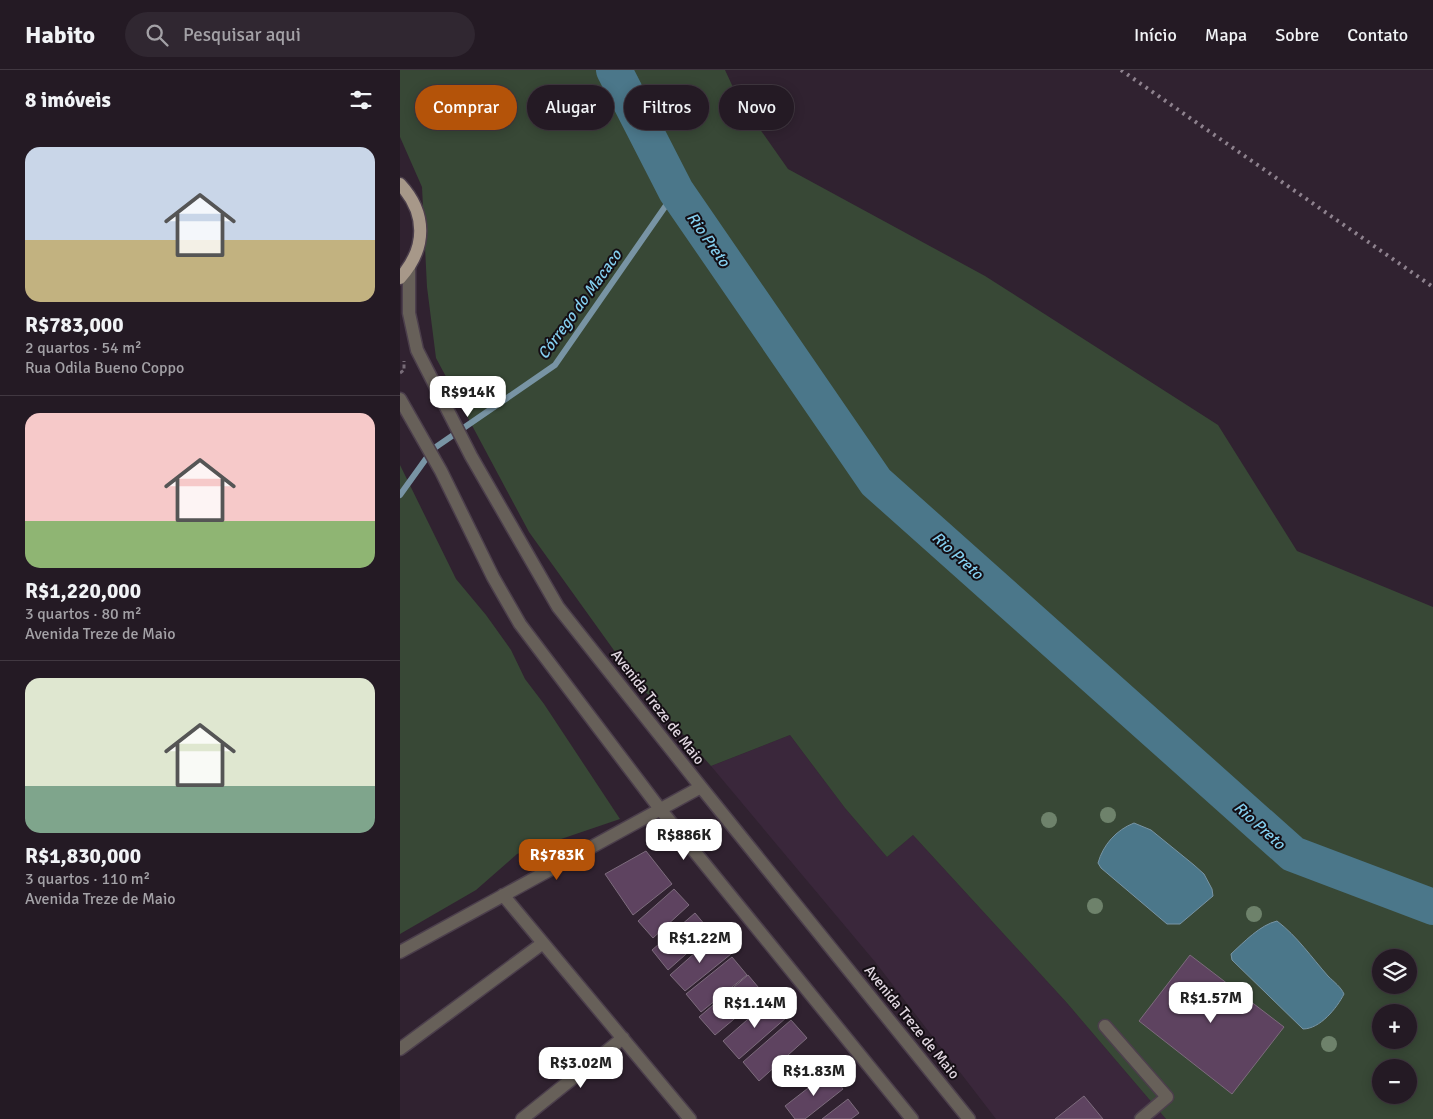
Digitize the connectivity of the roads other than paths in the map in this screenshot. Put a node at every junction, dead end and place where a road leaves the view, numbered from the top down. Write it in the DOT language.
graph roads {
  1 [pos="400,184"];
  2 [pos="409,268"];
  3 [pos="400,278"];
  4 [pos="403,403"];
  5 [pos="701,787"];
  6 [pos="660,809"];
  7 [pos="503,895"];
  8 [pos="543,943"];
  9 [pos="400,952"];
  10 [pos="1105,1026"];
  11 [pos="622,1038"];
  12 [pos="400,1049"];
  13 [pos="522,1119"];
  14 [pos="690,1119"];
  15 [pos="912,1119"];
  16 [pos="969,1119"];
  17 [pos="1141,1119"];
  1 -- 2 [label="main road"];
  2 -- 3 [label="main road"];
  2 -- 5 [label="street, Avenida Treze de Maio"];
  4 -- 6 [label="street"];
  5 -- 6 [label="street"];
  5 -- 16 [label="street, Avenida Treze de Maio"];
  6 -- 7 [label="street"];
  6 -- 15 [label="street"];
  7 -- 8 [label="street"];
  7 -- 9 [label="street"];
  8 -- 11 [label="street"];
  8 -- 12 [label="street"];
  10 -- 17 [label="street"];
  11 -- 13 [label="street"];
  11 -- 14 [label="street"];
}
